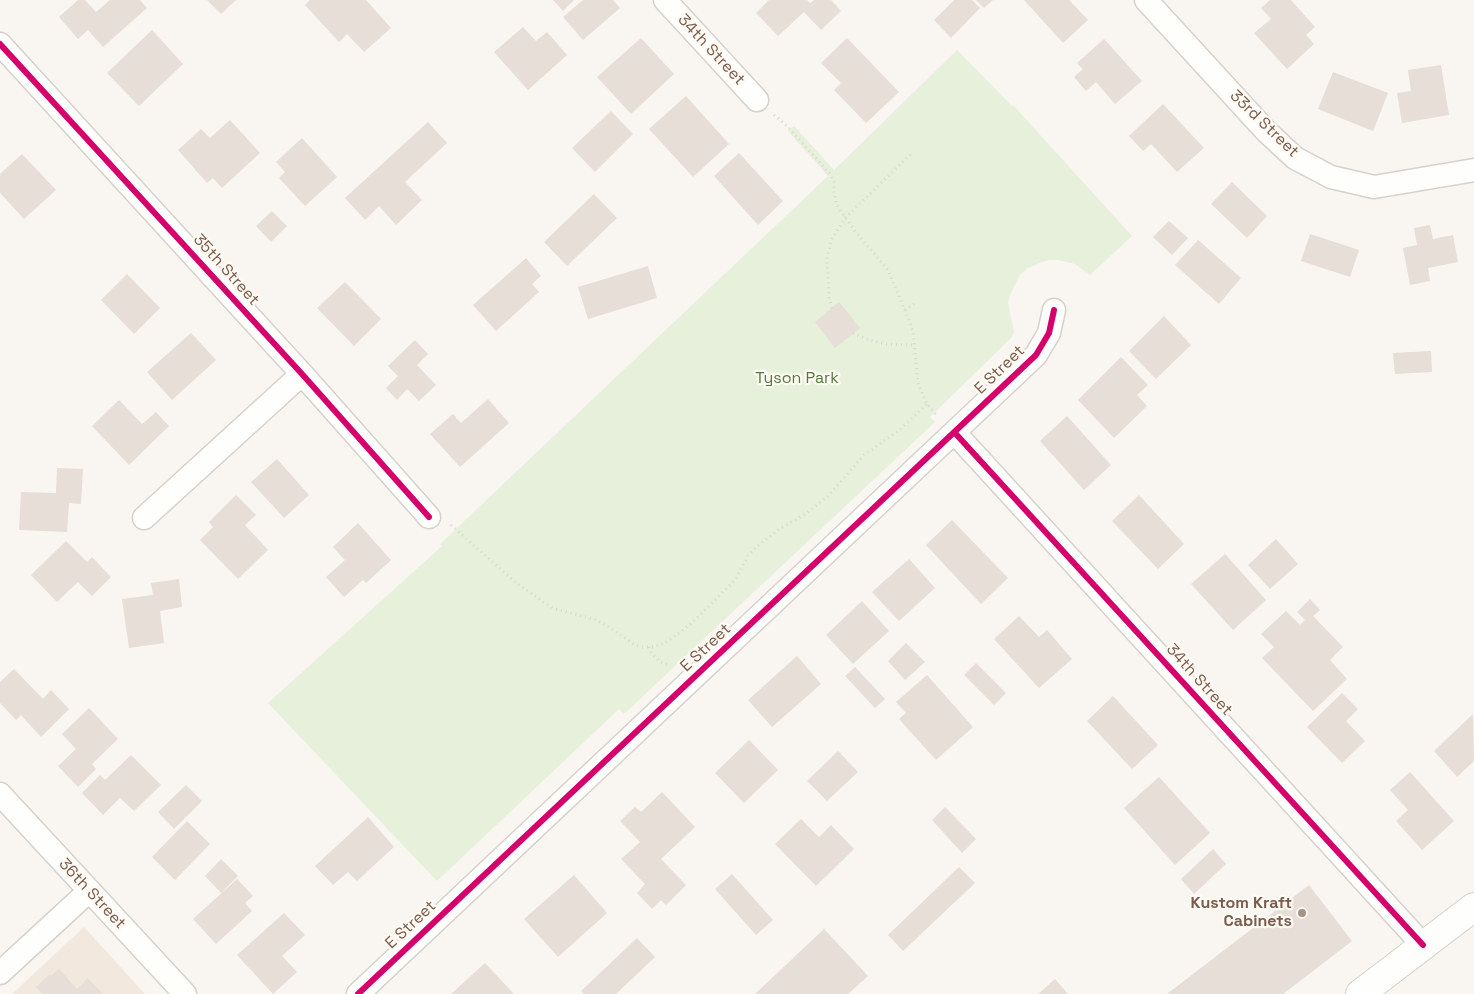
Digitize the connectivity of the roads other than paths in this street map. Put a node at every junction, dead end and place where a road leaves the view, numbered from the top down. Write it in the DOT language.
graph roads {
  1 [pos="666,0"];
  2 [pos="1146,0"];
  3 [pos="0,44"];
  4 [pos="757,100"];
  5 [pos="1474,170"];
  6 [pos="1054,310"];
  7 [pos="302,374"];
  8 [pos="955,432"];
  9 [pos="429,517"];
  10 [pos="144,518"];
  11 [pos="0,794"];
  12 [pos="89,891"];
  13 [pos="1474,908"];
  14 [pos="1423,945"];
  15 [pos="0,973"];
  16 [pos="185,994"];
  17 [pos="358,994"];
  18 [pos="1360,994"];
  1 -- 4 [label="street, 34th Street"];
  2 -- 5 [label="street, 33rd Street"];
  3 -- 7 [label="street, 35th Street"];
  6 -- 8 [label="street, E Street"];
  7 -- 9 [label="street, 35th Street"];
  7 -- 10 [label="street"];
  8 -- 14 [label="street, 34th Street"];
  8 -- 17 [label="street, E Street"];
  11 -- 12 [label="street, 36th Street"];
  12 -- 15 [label="street"];
  12 -- 16 [label="street, 36th Street"];
  13 -- 14 [label="street"];
  14 -- 18 [label="street"];
}
